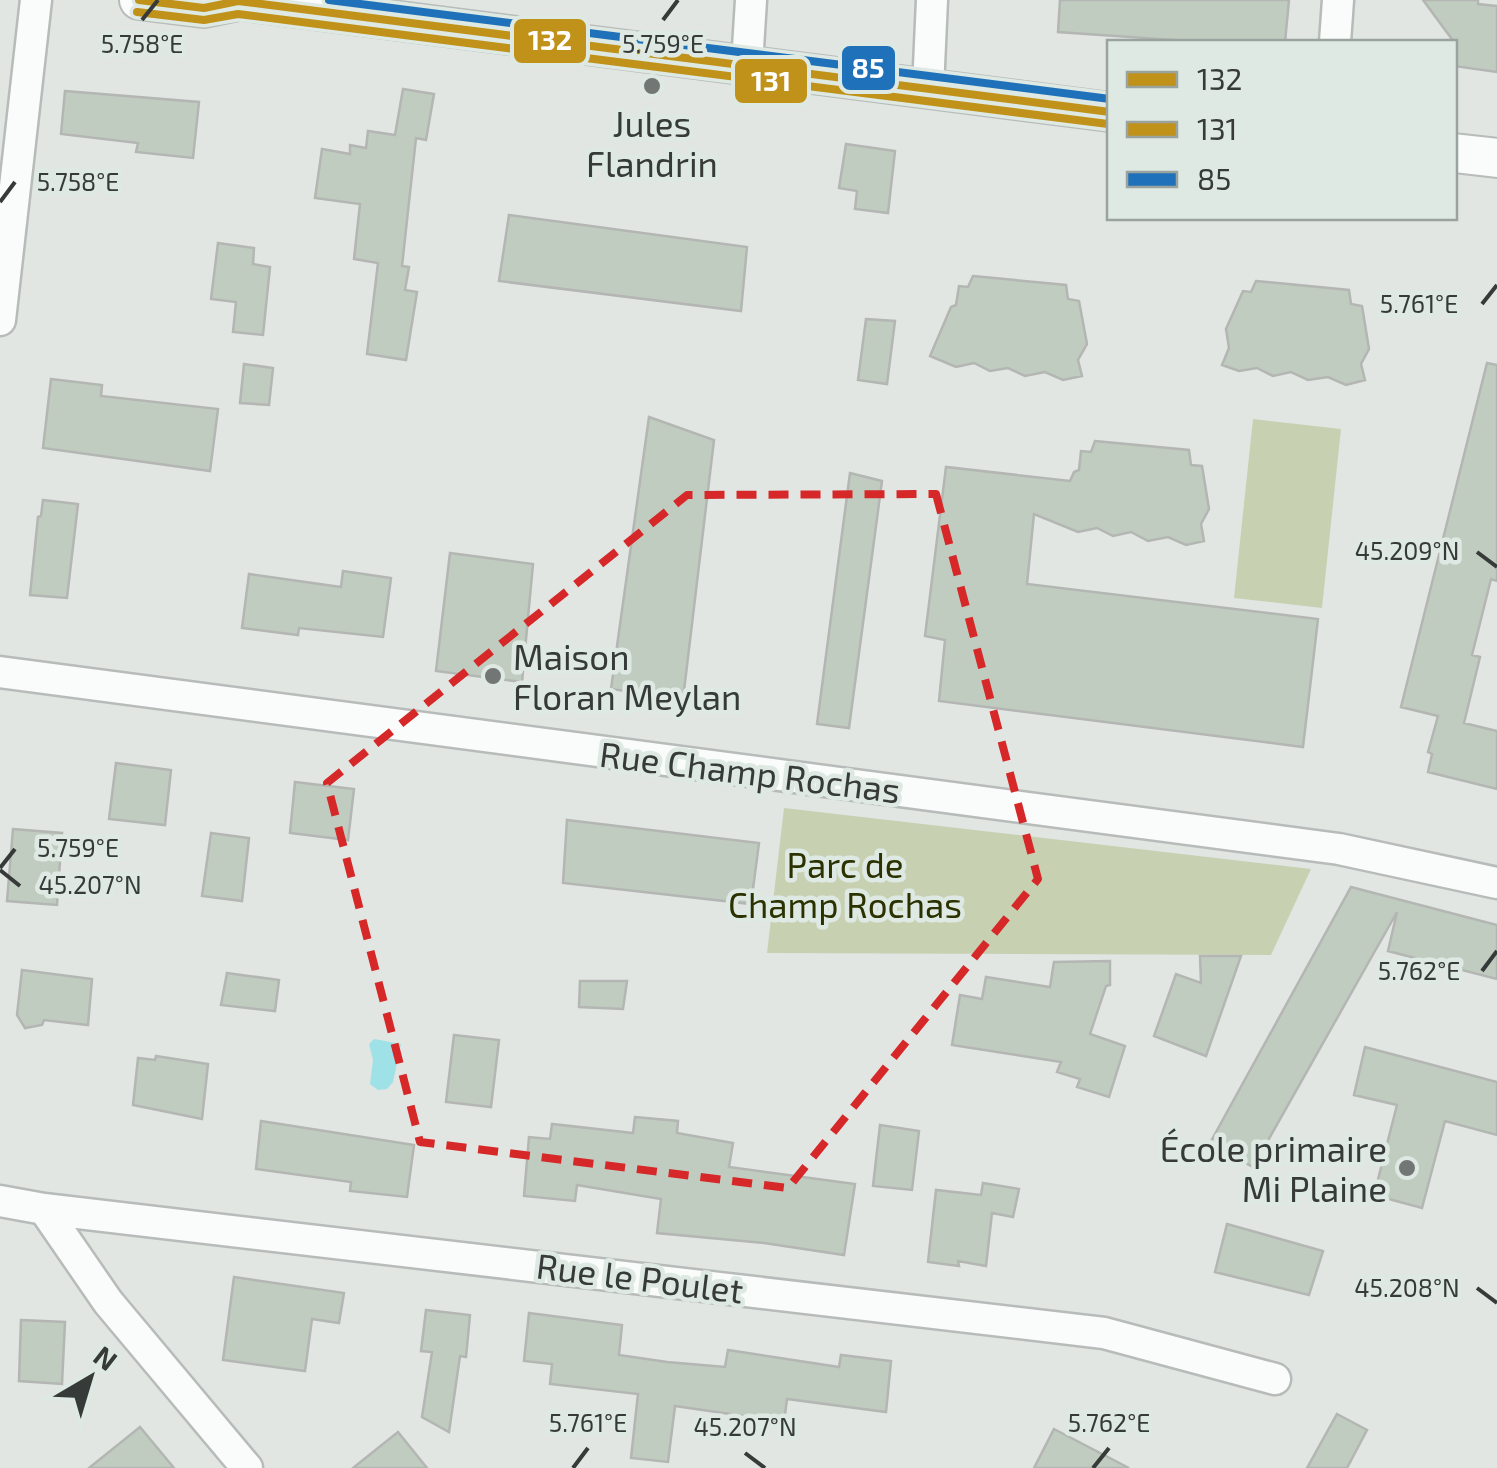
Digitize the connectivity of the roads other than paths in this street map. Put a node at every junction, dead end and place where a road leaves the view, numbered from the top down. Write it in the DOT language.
graph roads {
  1 [pos="36,0"];
  2 [pos="138,0"];
  3 [pos="237,0"];
  4 [pos="751,0"];
  5 [pos="932,0"];
  6 [pos="1338,0"];
  7 [pos="1334,40"];
  8 [pos="746,64"];
  9 [pos="928,88"];
  10 [pos="1107,112"];
  11 [pos="1457,153"];
  12 [pos="1497,158"];
  13 [pos="0,320"];
  14 [pos="0,672"];
  15 [pos="1497,883"];
  16 [pos="0,1201"];
  17 [pos="44,1209"];
  18 [pos="1275,1379"];
  19 [pos="247,1468"];
  1 -- 13 [label="street"];
  2 -- 3 [label="street"];
  3 -- 8 [label="street"];
  4 -- 8 [label="street"];
  5 -- 9 [label="street"];
  6 -- 7 [label="street"];
  8 -- 9 [label="street"];
  9 -- 10 [label="street"];
  11 -- 12 [label="street"];
  14 -- 15 [label="street, Rue Champ Rochas"];
  16 -- 17 [label="street, Rue le Poulet"];
  17 -- 18 [label="street, Rue le Poulet"];
  17 -- 19 [label="street"];
}
